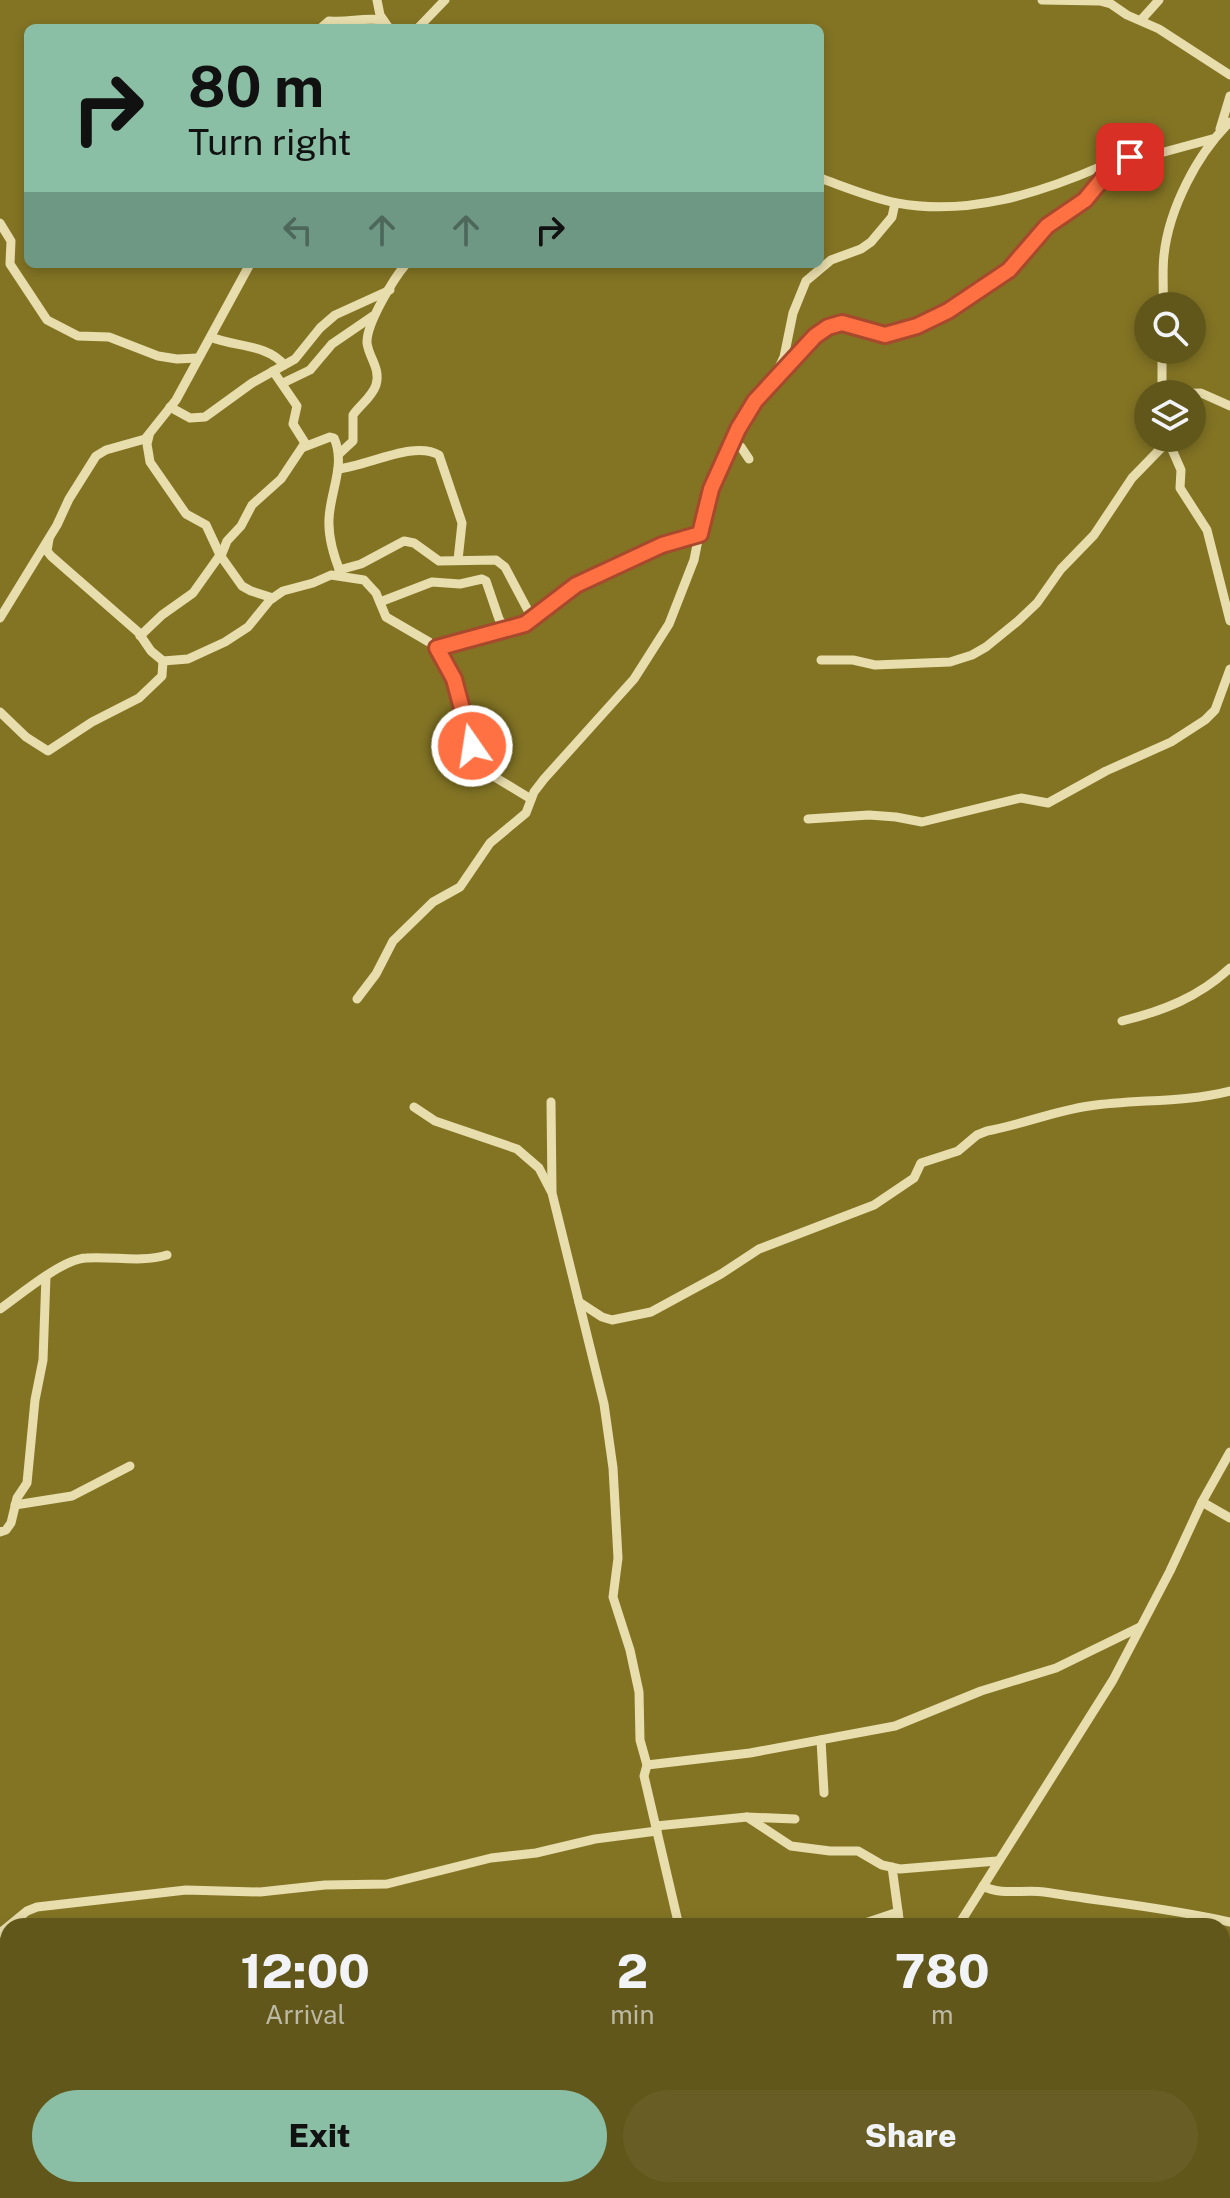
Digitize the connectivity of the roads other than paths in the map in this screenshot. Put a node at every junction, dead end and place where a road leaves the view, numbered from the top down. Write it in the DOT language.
graph roads {
  1 [pos="377,0"];
  2 [pos="445,0"];
  3 [pos="1042,0"];
  4 [pos="1159,0"];
  5 [pos="1141,20"];
  6 [pos="326,24"];
  7 [pos="386,24"];
  8 [pos="422,24"];
  9 [pos="1230,75"];
  10 [pos="1230,96"];
  11 [pos="1230,122"];
  12 [pos="1216,136"];
  13 [pos="1110,167"];
  14 [pos="824,179"];
  15 [pos="895,203"];
  16 [pos="0,223"];
  17 [pos="824,266"];
  18 [pos="248,268"];
  19 [pos="404,268"];
  20 [pos="821,268"];
  21 [pos="390,290"];
  22 [pos="1163,292"];
  23 [pos="378,311"];
  24 [pos="211,337"];
  25 [pos="198,358"];
  26 [pos="284,365"];
  27 [pos="273,371"];
  28 [pos="775,376"];
  29 [pos="283,383"];
  30 [pos="1206,395"];
  31 [pos="1230,406"];
  32 [pos="170,407"];
  33 [pos="150,433"];
  34 [pos="732,442"];
  35 [pos="304,447"];
  36 [pos="1157,452"];
  37 [pos="1173,452"];
  38 [pos="339,454"];
  39 [pos="749,459"];
  40 [pos="338,469"];
  41 [pos="700,534"];
  42 [pos="49,539"];
  43 [pos="220,556"];
  44 [pos="458,560"];
  45 [pos="340,573"];
  46 [pos="273,598"];
  47 [pos="380,602"];
  48 [pos="0,618"];
  49 [pos="532,618"];
  50 [pos="1230,621"];
  51 [pos="506,629"];
  52 [pos="140,636"];
  53 [pos="437,648"];
  54 [pos="821,660"];
  55 [pos="163,661"];
  56 [pos="1230,669"];
  57 [pos="0,712"];
  58 [pos="531,799"];
  59 [pos="808,819"];
  60 [pos="1230,968"];
  61 [pos="357,999"];
  62 [pos="1122,1021"];
  63 [pos="1230,1091"];
  64 [pos="551,1102"];
  65 [pos="414,1107"];
  66 [pos="552,1193"];
  67 [pos="167,1255"];
  68 [pos="46,1276"];
  69 [pos="579,1302"];
  70 [pos="0,1309"];
  71 [pos="1230,1452"];
  72 [pos="130,1466"];
  73 [pos="1202,1502"];
  74 [pos="15,1505"];
  75 [pos="1230,1518"];
  76 [pos="0,1532"];
  77 [pos="1140,1627"];
  78 [pos="821,1740"];
  79 [pos="647,1765"];
  80 [pos="824,1793"];
  81 [pos="747,1817"];
  82 [pos="795,1819"];
  83 [pos="657,1828"];
  84 [pos="997,1861"];
  85 [pos="892,1867"];
  86 [pos="983,1886"];
  87 [pos="898,1912"];
  88 [pos="18,1918"];
  89 [pos="677,1918"];
  90 [pos="880,1918"];
  91 [pos="899,1918"];
  92 [pos="963,1918"];
  93 [pos="1214,1918"];
  1 -- 7 [label="street"];
  2 -- 8 [label="street"];
  3 -- 5 [label="street"];
  4 -- 5 [label="street"];
  5 -- 9 [label="street"];
  6 -- 7 [label="street"];
  10 -- 12 [label="street"];
  11 -- 12 [label="street"];
  12 -- 13 [label="street"];
  12 -- 22 [label="street"];
  13 -- 15 [label="street"];
  13 -- 28 [label="street"];
  14 -- 15 [label="street"];
  15 -- 17 [label="street"];
  16 -- 25 [label="street"];
  18 -- 24 [label="street"];
  19 -- 21 [label="street"];
  20 -- 28 [label="street"];
  21 -- 23 [label="street"];
  21 -- 26 [label="street"];
  23 -- 29 [label="street"];
  23 -- 38 [label="street"];
  24 -- 25 [label="street"];
  24 -- 26 [label="street"];
  25 -- 32 [label="street"];
  26 -- 27 [label="street"];
  27 -- 29 [label="street"];
  27 -- 32 [label="street"];
  28 -- 34 [label="street"];
  29 -- 35 [label="street"];
  30 -- 31 [label="street"];
  32 -- 33 [label="street"];
  33 -- 42 [label="street"];
  33 -- 43 [label="street"];
  34 -- 39 [label="street"];
  34 -- 41 [label="street"];
  35 -- 38 [label="street"];
  35 -- 43 [label="street"];
  36 -- 54 [label="street"];
  37 -- 50 [label="street"];
  38 -- 40 [label="street"];
  40 -- 44 [label="street"];
  40 -- 45 [label="street"];
  41 -- 49 [label="street"];
  41 -- 58 [label="street"];
  42 -- 48 [label="street"];
  42 -- 52 [label="street"];
  43 -- 46 [label="street"];
  43 -- 52 [label="street"];
  44 -- 45 [label="street"];
  44 -- 49 [label="street"];
  45 -- 46 [label="street"];
  45 -- 47 [label="street"];
  46 -- 55 [label="street"];
  47 -- 51 [label="street"];
  47 -- 53 [label="street"];
  49 -- 51 [label="street"];
  51 -- 53 [label="street"];
  52 -- 55 [label="street"];
  53 -- 58 [label="street"];
  55 -- 57 [label="street"];
  56 -- 59 [label="street"];
  58 -- 61 [label="street"];
  60 -- 62 [label="street"];
  63 -- 69 [label="street"];
  64 -- 66 [label="street"];
  65 -- 66 [label="street"];
  66 -- 69 [label="street"];
  67 -- 68 [label="street"];
  68 -- 70 [label="street"];
  68 -- 74 [label="street"];
  69 -- 79 [label="street"];
  71 -- 73 [label="street"];
  72 -- 74 [label="street"];
  73 -- 75 [label="street"];
  73 -- 77 [label="street"];
  74 -- 76 [label="street"];
  77 -- 78 [label="street"];
  77 -- 84 [label="street"];
  78 -- 79 [label="street"];
  78 -- 80 [label="street"];
  79 -- 83 [label="street"];
  81 -- 82 [label="street"];
  81 -- 83 [label="street"];
  81 -- 85 [label="street"];
  83 -- 88 [label="street"];
  83 -- 89 [label="street"];
  84 -- 85 [label="street"];
  84 -- 86 [label="street"];
  85 -- 87 [label="street"];
  86 -- 92 [label="street"];
  86 -- 93 [label="street"];
  87 -- 90 [label="street"];
  87 -- 91 [label="street"];
}
